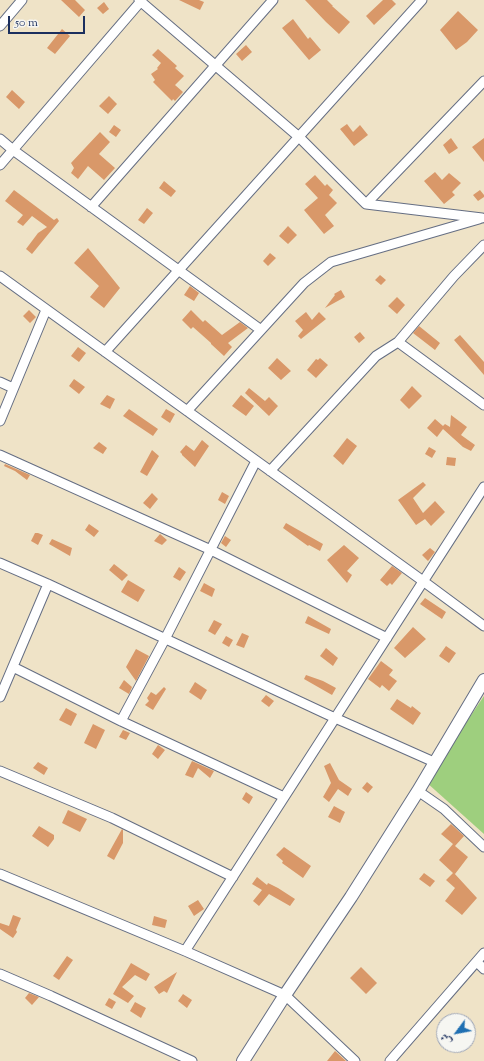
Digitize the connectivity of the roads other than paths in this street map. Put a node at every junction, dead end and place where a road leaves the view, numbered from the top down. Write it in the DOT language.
graph roads {
  1 [pos="22,0"];
  2 [pos="140,0"];
  3 [pos="273,0"];
  4 [pos="422,0"];
  5 [pos="0,26"];
  6 [pos="215,65"];
  7 [pos="484,81"];
  8 [pos="299,136"];
  9 [pos="0,139"];
  10 [pos="13,150"];
  11 [pos="0,165"];
  12 [pos="366,204"];
  13 [pos="91,206"];
  14 [pos="483,218"];
  15 [pos="484,245"];
  16 [pos="179,269"];
  17 [pos="0,276"];
  18 [pos="46,310"];
  19 [pos="261,330"];
  20 [pos="398,342"];
  21 [pos="105,352"];
  22 [pos="0,382"];
  23 [pos="14,388"];
  24 [pos="484,405"];
  25 [pos="187,411"];
  26 [pos="0,420"];
  27 [pos="0,454"];
  28 [pos="256,461"];
  29 [pos="270,471"];
  30 [pos="484,487"];
  31 [pos="211,550"];
  32 [pos="0,563"];
  33 [pos="423,581"];
  34 [pos="48,584"];
  35 [pos="484,626"];
  36 [pos="387,638"];
  37 [pos="165,639"];
  38 [pos="12,667"];
  39 [pos="484,680"];
  40 [pos="0,697"];
  41 [pos="335,718"];
  42 [pos="121,720"];
  43 [pos="434,762"];
  44 [pos="0,771"];
  45 [pos="418,791"];
  46 [pos="284,797"];
  47 [pos="484,847"];
  48 [pos="0,874"];
  49 [pos="233,877"];
  50 [pos="185,951"];
  51 [pos="484,953"];
  52 [pos="476,962"];
  53 [pos="484,969"];
  54 [pos="0,974"];
  55 [pos="285,995"];
  56 [pos="192,1061"];
  57 [pos="243,1061"];
  58 [pos="355,1061"];
  59 [pos="390,1061"];
  1 -- 5 [label="street"];
  2 -- 6 [label="street"];
  2 -- 10 [label="street"];
  3 -- 6 [label="street"];
  4 -- 8 [label="street"];
  6 -- 8 [label="street"];
  6 -- 13 [label="street"];
  7 -- 12 [label="street"];
  8 -- 12 [label="street"];
  8 -- 16 [label="street"];
  9 -- 10 [label="street"];
  10 -- 11 [label="street"];
  10 -- 13 [label="street"];
  12 -- 14 [label="street"];
  13 -- 16 [label="street"];
  14 -- 19 [label="street"];
  15 -- 20 [label="street"];
  16 -- 19 [label="street"];
  16 -- 21 [label="street"];
  17 -- 18 [label="street"];
  18 -- 21 [label="street"];
  18 -- 23 [label="street"];
  19 -- 25 [label="street"];
  20 -- 24 [label="street"];
  20 -- 29 [label="street"];
  21 -- 25 [label="street"];
  22 -- 23 [label="street"];
  23 -- 26 [label="street"];
  25 -- 28 [label="street"];
  27 -- 31 [label="street"];
  28 -- 29 [label="street"];
  28 -- 31 [label="street"];
  29 -- 33 [label="street"];
  30 -- 33 [label="street"];
  31 -- 36 [label="street"];
  31 -- 37 [label="street"];
  32 -- 34 [label="street"];
  33 -- 35 [label="street"];
  33 -- 36 [label="street"];
  34 -- 37 [label="street"];
  34 -- 38 [label="street"];
  36 -- 41 [label="street"];
  37 -- 41 [label="street"];
  37 -- 42 [label="street"];
  38 -- 40 [label="street"];
  38 -- 42 [label="street"];
  39 -- 43 [label="main road"];
  41 -- 43 [label="street"];
  41 -- 46 [label="street"];
  42 -- 46 [label="street"];
  43 -- 45 [label="main road"];
  44 -- 49 [label="street"];
  45 -- 47 [label="street"];
  45 -- 55 [label="main road"];
  46 -- 49 [label="street"];
  48 -- 50 [label="street"];
  49 -- 50 [label="street"];
  50 -- 55 [label="street"];
  51 -- 52 [label="street"];
  52 -- 53 [label="street"];
  52 -- 59 [label="street"];
  54 -- 56 [label="street"];
  55 -- 57 [label="main road"];
  55 -- 58 [label="street"];
}
